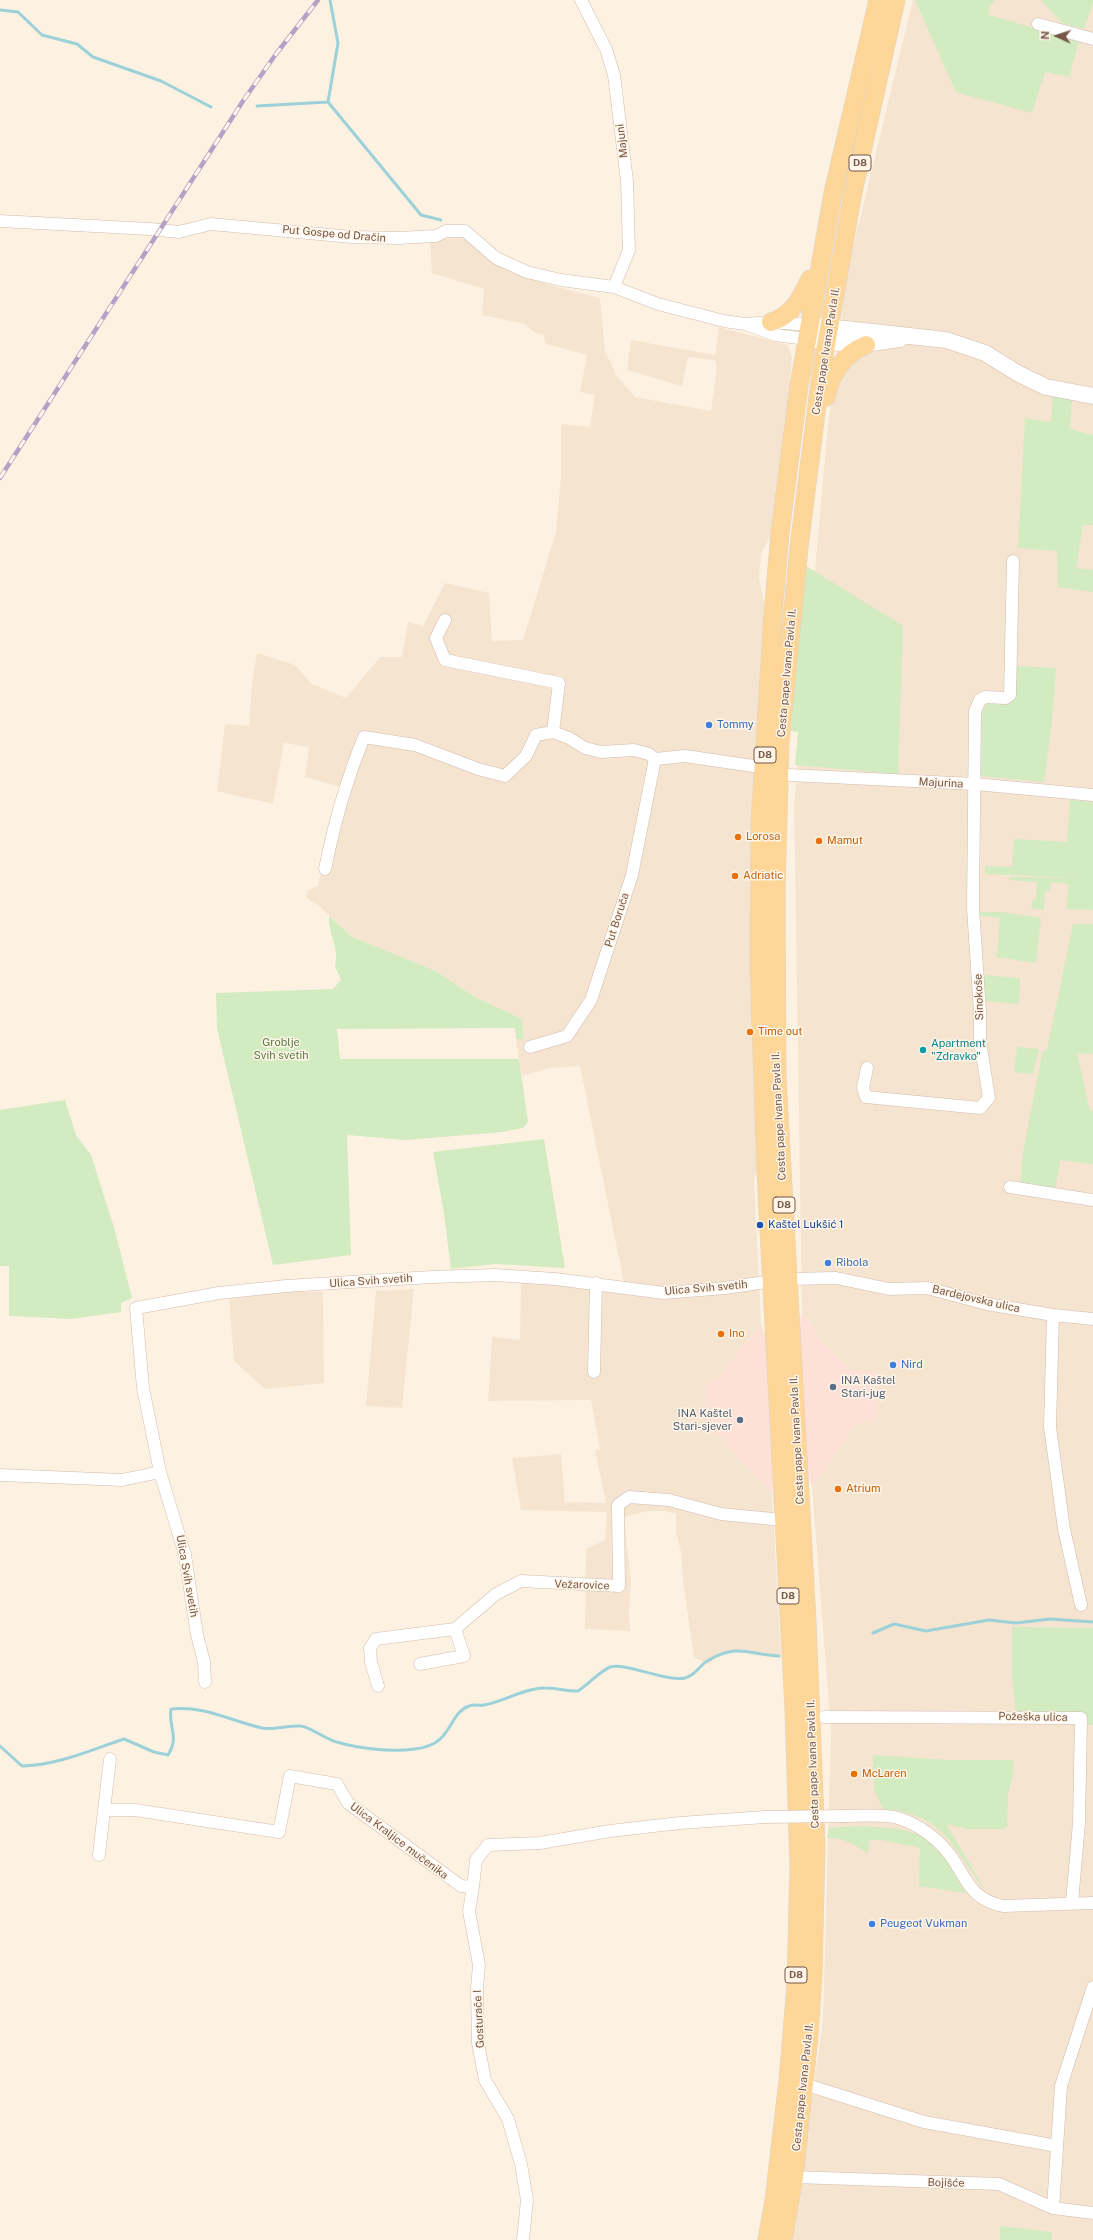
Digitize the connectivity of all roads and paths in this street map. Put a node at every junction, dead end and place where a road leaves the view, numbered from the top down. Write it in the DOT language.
graph roads {
  1 [pos="581,0"];
  2 [pos="878,0"];
  3 [pos="896,0"];
  4 [pos="1038,24"];
  5 [pos="1093,39"];
  6 [pos="0,221"];
  7 [pos="820,262"];
  8 [pos="614,287"];
  9 [pos="771,322"];
  10 [pos="745,324"];
  11 [pos="807,332"];
  12 [pos="828,335"];
  13 [pos="907,337"];
  14 [pos="866,345"];
  15 [pos="1093,396"];
  16 [pos="814,427"];
  17 [pos="1013,561"];
  18 [pos="445,620"];
  19 [pos="553,732"];
  20 [pos="655,759"];
  21 [pos="752,766"];
  22 [pos="789,775"];
  23 [pos="975,784"];
  24 [pos="1093,795"];
  25 [pos="325,869"];
  26 [pos="530,1047"];
  27 [pos="867,1068"];
  28 [pos="1010,1187"];
  29 [pos="1093,1200"];
  30 [pos="780,1280"];
  31 [pos="596,1283"];
  32 [pos="1053,1315"];
  33 [pos="1093,1319"];
  34 [pos="594,1372"];
  35 [pos="160,1472"];
  36 [pos="0,1475"];
  37 [pos="783,1520"];
  38 [pos="1081,1605"];
  39 [pos="455,1629"];
  40 [pos="420,1664"];
  41 [pos="205,1682"];
  42 [pos="378,1686"];
  43 [pos="824,1717"];
  44 [pos="110,1759"];
  45 [pos="104,1810"];
  46 [pos="99,1855"];
  47 [pos="473,1887"];
  48 [pos="1072,1902"];
  49 [pos="1093,1903"];
  50 [pos="1093,1987"];
  51 [pos="804,2084"];
  52 [pos="1057,2146"];
  53 [pos="794,2177"];
  54 [pos="1053,2208"];
  55 [pos="1093,2213"];
  56 [pos="523,2240"];
  57 [pos="767,2240"];
  58 [pos="783,2240"];
  1 -- 8 [label="street, Majuni"];
  2 -- 7 [label="main road, Cesta pape Ivana Pavla II. / D8"];
  3 -- 12 [label="main road, Cesta pape Ivana Pavla II. / D8"];
  4 -- 5 [label="street"];
  6 -- 8 [label="street, Put Gospe od Dračin"];
  7 -- 9 [label="main road"];
  7 -- 11 [label="main road, Cesta pape Ivana Pavla II. / D8"];
  8 -- 10 [label="street, Put Gospe od Dračin"];
  9 -- 10 [label="street, Put Gospe od Dračin"];
  9 -- 11 [label="street, Put Gospe od Dračin"];
  10 -- 11 [label="street, Put Gospe od Dračin"];
  11 -- 12 [label="street"];
  11 -- 30 [label="main road, Cesta pape Ivana Pavla II. / D8"];
  12 -- 13 [label="street"];
  12 -- 14 [label="street"];
  12 -- 16 [label="main road, Cesta pape Ivana Pavla II. / D8"];
  13 -- 14 [label="street"];
  13 -- 15 [label="street"];
  14 -- 16 [label="main road"];
  16 -- 30 [label="main road, Cesta pape Ivana Pavla II. / D8"];
  17 -- 23 [label="street"];
  18 -- 19 [label="street"];
  19 -- 20 [label="street"];
  19 -- 25 [label="street"];
  20 -- 21 [label="street"];
  20 -- 26 [label="street, Put Boruča"];
  22 -- 23 [label="street, Majurina"];
  23 -- 24 [label="street, Majurina"];
  23 -- 27 [label="street, Sinokoše"];
  28 -- 29 [label="street"];
  30 -- 31 [label="street, Ulica Svih svetih"];
  30 -- 32 [label="street, Bardejovska ulica"];
  30 -- 37 [label="main road, Cesta pape Ivana Pavla II. / D8"];
  30 -- 51 [label="main road, Cesta pape Ivana Pavla II. / D8"];
  31 -- 34 [label="street"];
  31 -- 35 [label="street, Ulica Svih svetih"];
  32 -- 33 [label="street, Bardejovska ulica"];
  32 -- 38 [label="street"];
  35 -- 36 [label="street"];
  35 -- 41 [label="street, Ulica Svih svetih"];
  37 -- 39 [label="street, Vežarovice"];
  37 -- 57 [label="main road, Cesta pape Ivana Pavla II. / D8"];
  39 -- 40 [label="street"];
  39 -- 42 [label="street"];
  43 -- 48 [label="street, Požeška ulica"];
  44 -- 45 [label="street"];
  45 -- 46 [label="street"];
  45 -- 47 [label="street, Ulica Kraljice mučenika"];
  47 -- 48 [label="street, bridge"];
  47 -- 56 [label="street, Gosturače I"];
  48 -- 49 [label="street"];
  50 -- 52 [label="street"];
  51 -- 52 [label="street"];
  51 -- 53 [label="main road, Cesta pape Ivana Pavla II. / D8"];
  52 -- 54 [label="street"];
  53 -- 54 [label="street, Bojišće"];
  53 -- 58 [label="main road, Cesta pape Ivana Pavla II. / D8"];
  54 -- 55 [label="street, Bojišće"];
}
